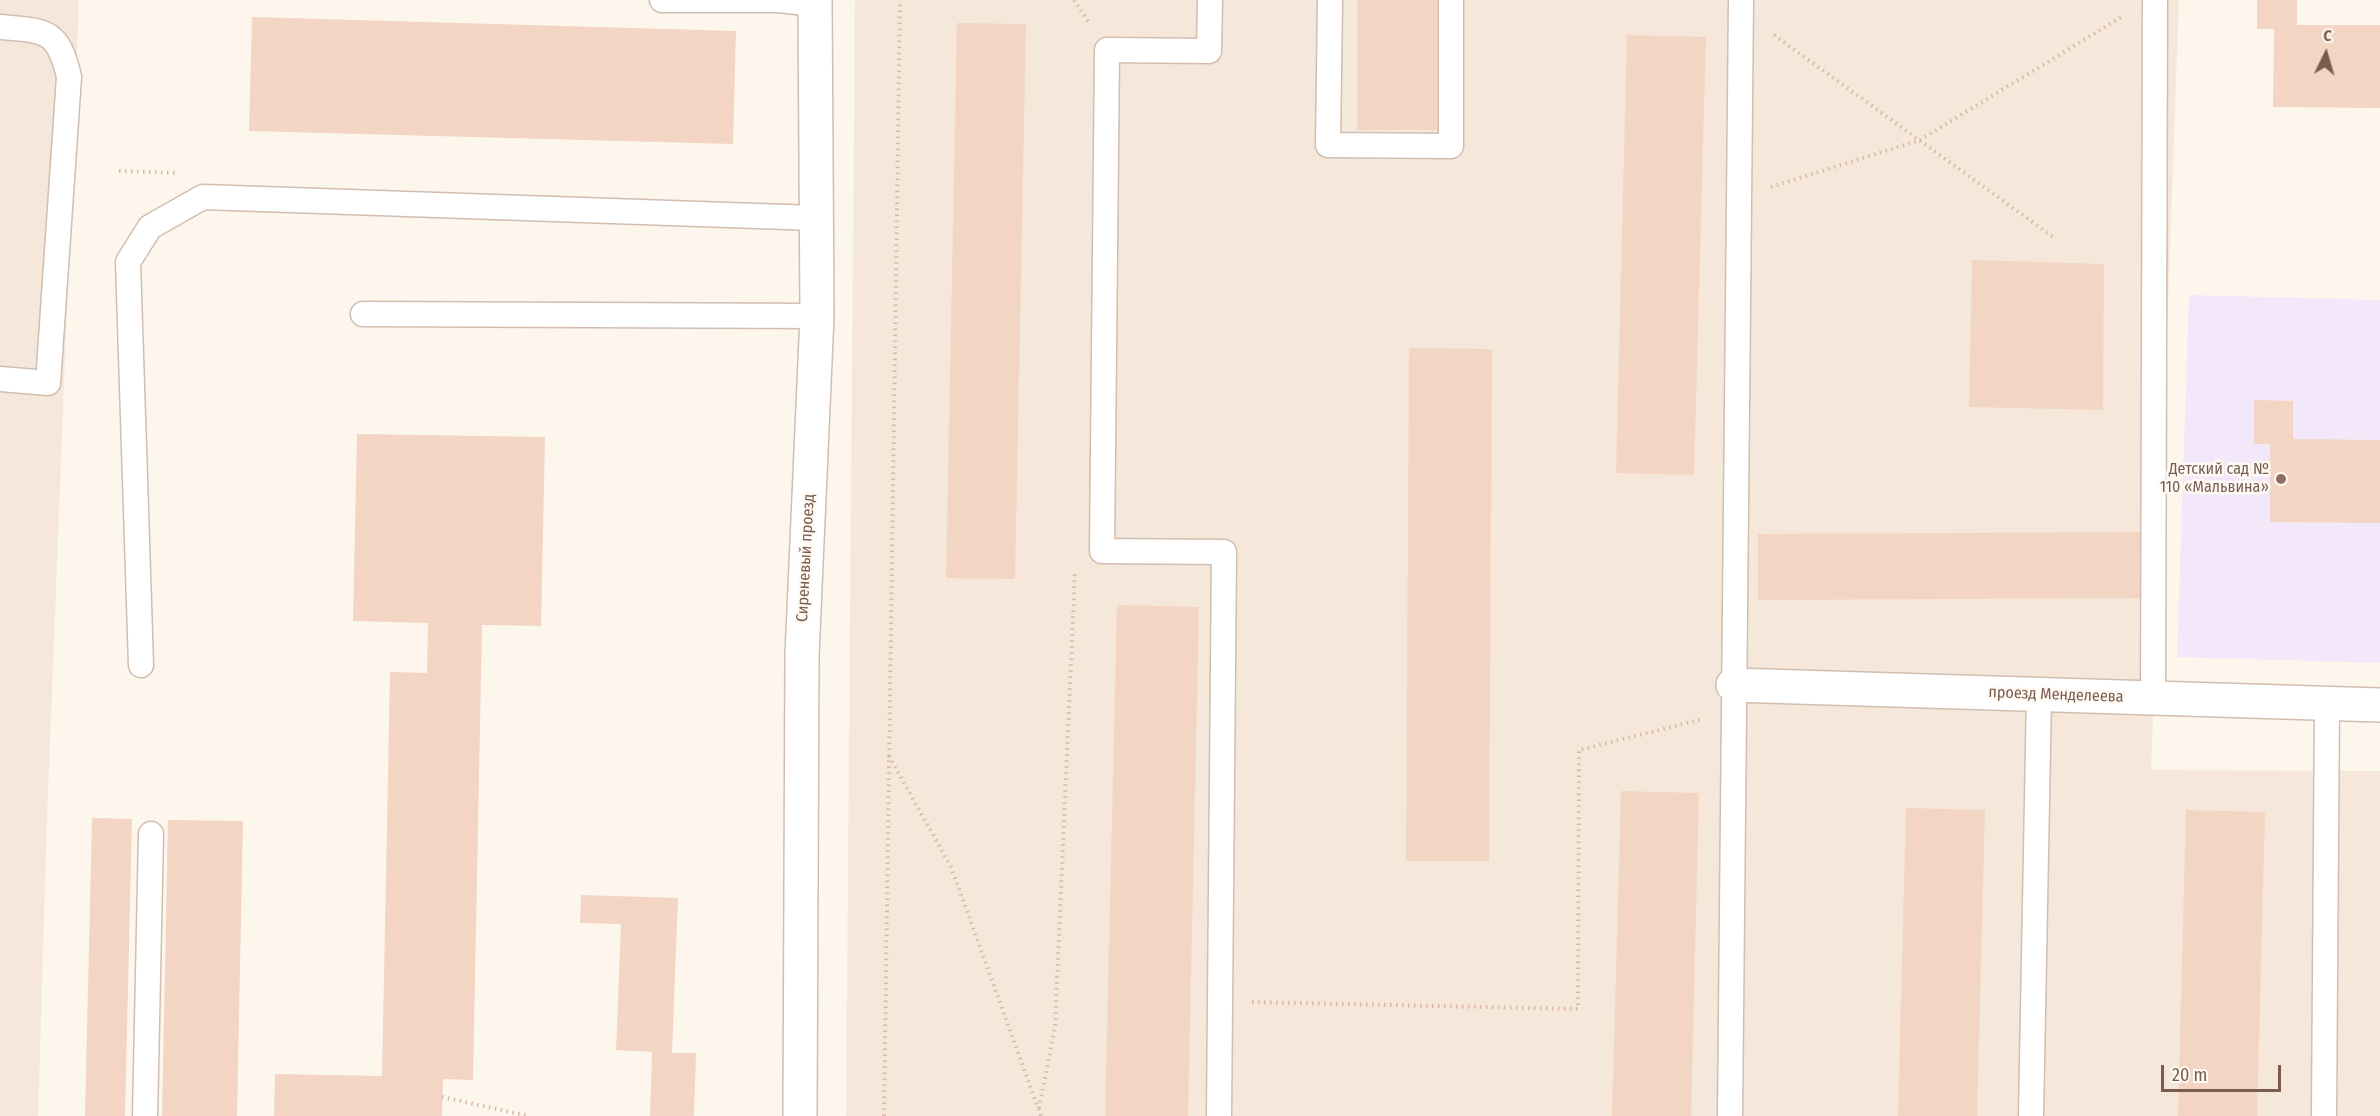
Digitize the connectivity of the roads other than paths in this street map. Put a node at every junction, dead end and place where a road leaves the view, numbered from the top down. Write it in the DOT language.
graph roads {
  1 [pos="662,0"];
  2 [pos="1210,0"];
  3 [pos="1330,0"];
  4 [pos="1451,0"];
  5 [pos="2156,0"];
  6 [pos="815,2"];
  7 [pos="1741,5"];
  8 [pos="0,27"];
  9 [pos="816,219"];
  10 [pos="363,314"];
  11 [pos="817,316"];
  12 [pos="0,379"];
  13 [pos="141,665"];
  14 [pos="2039,695"];
  15 [pos="2153,698"];
  16 [pos="1732,699"];
  17 [pos="2327,703"];
  18 [pos="2380,705"];
  19 [pos="151,834"];
  20 [pos="145,1116"];
  21 [pos="800,1116"];
  22 [pos="1219,1116"];
  23 [pos="1730,1116"];
  24 [pos="2031,1116"];
  25 [pos="2324,1116"];
  1 -- 6 [label="lane"];
  2 -- 22 [label="lane"];
  3 -- 4 [label="lane"];
  5 -- 15 [label="lane"];
  6 -- 9 [label="street, Сиреневый проезд"];
  7 -- 16 [label="lane"];
  8 -- 12 [label="lane"];
  9 -- 11 [label="street, Сиреневый проезд"];
  9 -- 13 [label="lane"];
  10 -- 11 [label="lane"];
  11 -- 21 [label="street, Сиреневый проезд"];
  14 -- 15 [label="street, проезд Менделеева"];
  14 -- 16 [label="street, проезд Менделеева"];
  14 -- 24 [label="lane"];
  15 -- 17 [label="street, проезд Менделеева"];
  16 -- 23 [label="lane"];
  17 -- 18 [label="street, проезд Менделеева"];
  17 -- 25 [label="lane"];
  19 -- 20 [label="lane"];
}
